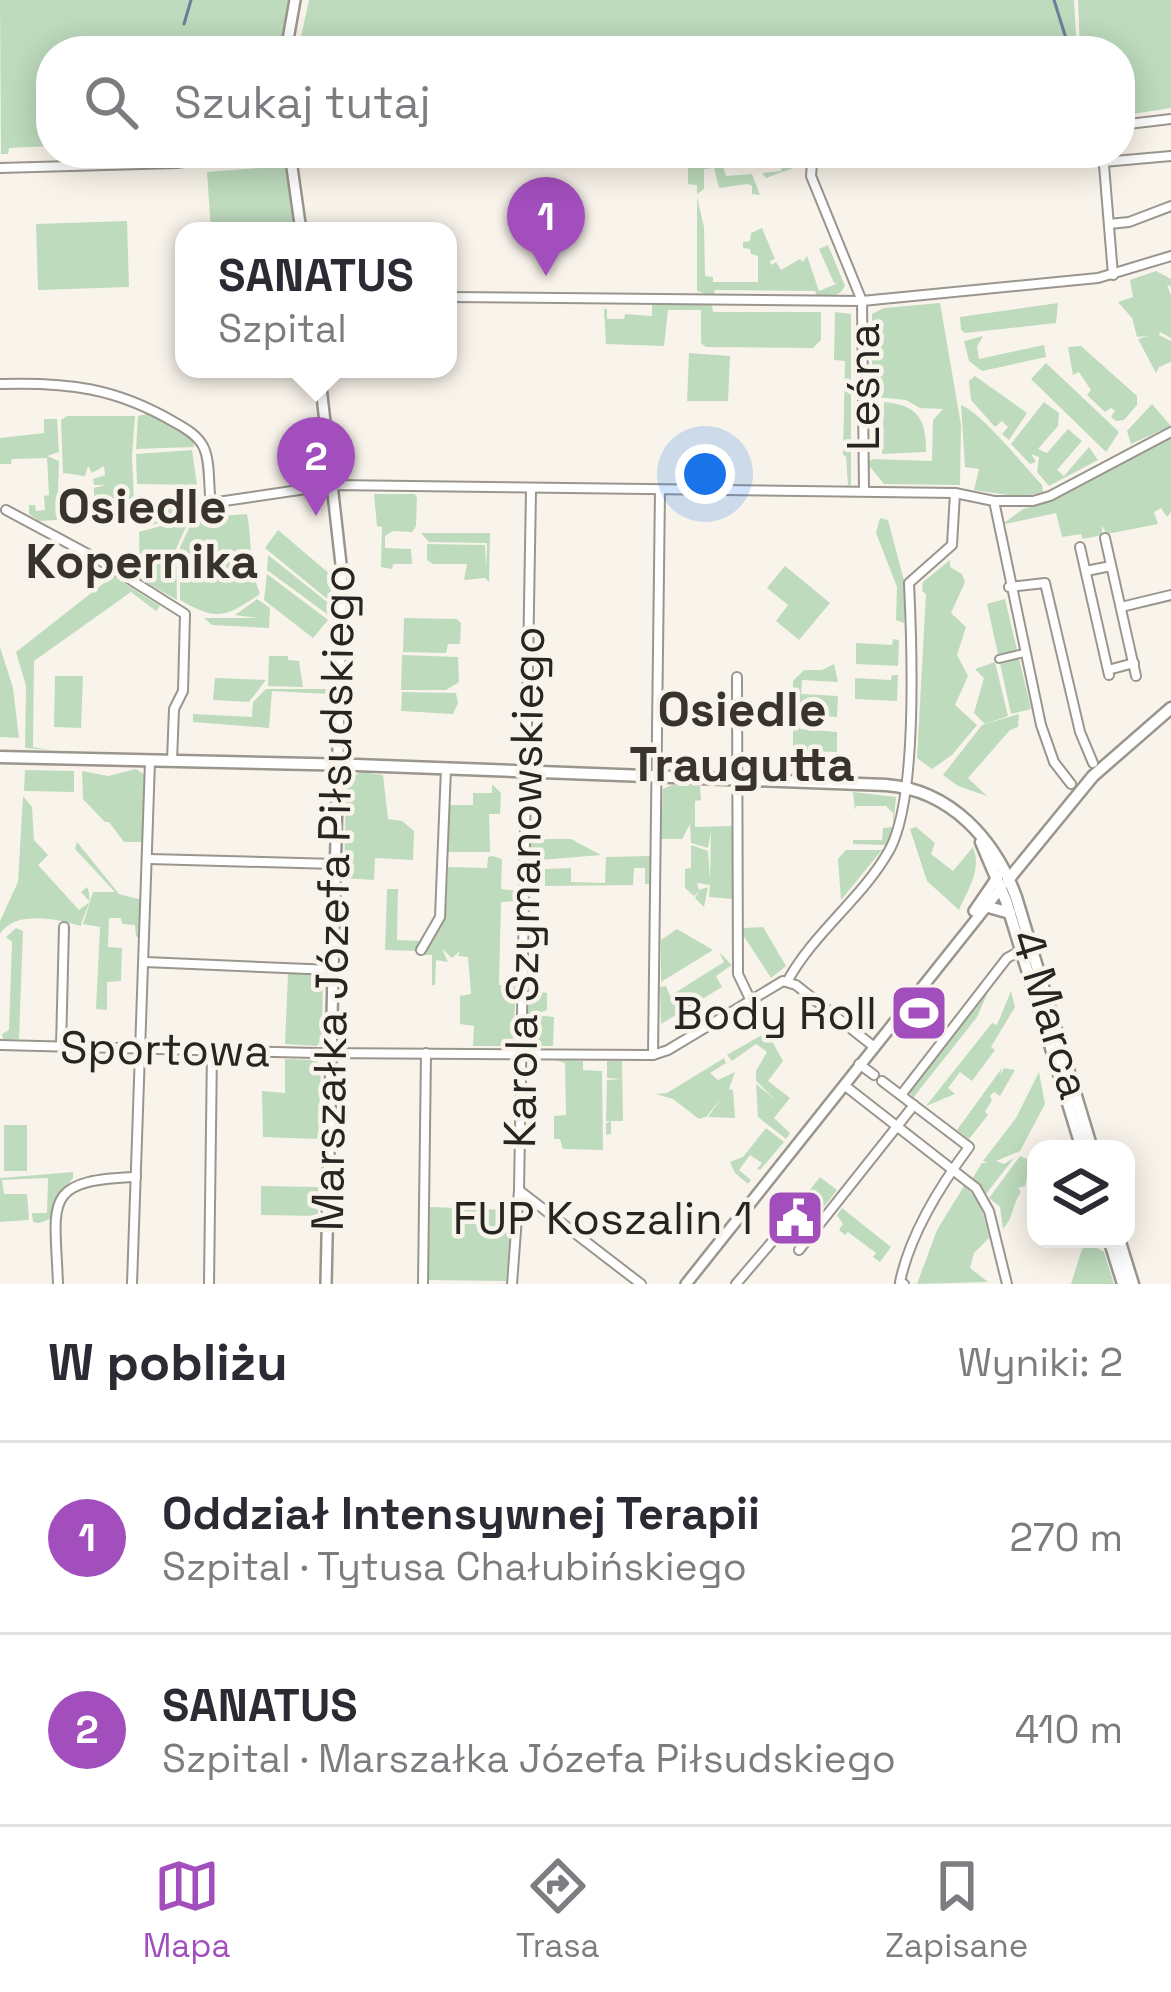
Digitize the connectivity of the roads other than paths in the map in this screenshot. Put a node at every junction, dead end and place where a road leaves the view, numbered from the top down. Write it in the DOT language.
graph roads {
  1 [pos="296,0"];
  2 [pos="289,36"];
  3 [pos="1171,119"];
  4 [pos="1135,123"];
  5 [pos="1171,157"];
  6 [pos="1135,158"];
  7 [pos="36,166"];
  8 [pos="0,167"];
  9 [pos="292,168"];
  10 [pos="812,168"];
  11 [pos="1104,168"];
  12 [pos="531,189"];
  13 [pos="1171,206"];
  14 [pos="300,222"];
  15 [pos="1109,224"];
  16 [pos="554,228"];
  17 [pos="1171,256"];
  18 [pos="1113,275"];
  19 [pos="457,296"];
  20 [pos="862,301"];
  21 [pos="320,378"];
  22 [pos="1,384"];
  23 [pos="1171,432"];
  24 [pos="333,485"];
  25 [pos="531,490"];
  26 [pos="660,490"];
  27 [pos="864,492"];
  28 [pos="955,493"];
  29 [pos="994,501"];
  30 [pos="6,509"];
  31 [pos="1105,538"];
  32 [pos="1080,547"];
  33 [pos="1111,566"];
  34 [pos="1086,572"];
  35 [pos="1010,587"];
  36 [pos="1170,598"];
  37 [pos="1121,607"];
  38 [pos="1024,653"];
  39 [pos="999,658"];
  40 [pos="1133,663"];
  41 [pos="737,676"];
  42 [pos="1136,676"];
  43 [pos="1171,708"];
  44 [pos="0,757"];
  45 [pos="149,760"];
  46 [pos="172,761"];
  47 [pos="1093,763"];
  48 [pos="337,764"];
  49 [pos="446,768"];
  50 [pos="525,772"];
  51 [pos="656,776"];
  52 [pos="740,780"];
  53 [pos="1072,784"];
  54 [pos="906,790"];
  55 [pos="148,859"];
  56 [pos="334,864"];
  57 [pos="1003,877"];
  58 [pos="985,906"];
  59 [pos="1010,913"];
  60 [pos="64,927"];
  61 [pos="963,932"];
  62 [pos="421,950"];
  63 [pos="1022,950"];
  64 [pos="145,962"];
  65 [pos="332,970"];
  66 [pos="787,982"];
  67 [pos="750,999"];
  68 [pos="0,1045"];
  69 [pos="61,1046"];
  70 [pos="873,1046"];
  71 [pos="142,1048"];
  72 [pos="212,1050"];
  73 [pos="329,1053"];
  74 [pos="426,1053"];
  75 [pos="521,1054"];
  76 [pos="652,1054"];
  77 [pos="859,1064"];
  78 [pos="843,1084"];
  79 [pos="901,1094"];
  80 [pos="914,1105"];
  81 [pos="897,1127"];
  82 [pos="1079,1140"];
  83 [pos="1089,1140"];
  84 [pos="952,1170"];
  85 [pos="136,1177"];
  86 [pos="519,1190"];
  87 [pos="517,1210"];
  88 [pos="547,1211"];
  89 [pos="782,1230"];
  90 [pos="1112,1248"];
  91 [pos="1122,1248"];
  92 [pos="799,1250"];
  93 [pos="902,1283"];
  94 [pos="58,1284"];
  95 [pos="132,1284"];
  96 [pos="209,1284"];
  97 [pos="326,1284"];
  98 [pos="423,1284"];
  99 [pos="512,1284"];
  100 [pos="641,1284"];
  101 [pos="686,1284"];
  102 [pos="736,1284"];
  103 [pos="1007,1284"];
  104 [pos="1123,1284"];
  105 [pos="1133,1284"];
  1 -- 2 [label="street"];
  3 -- 4 [label="street"];
  5 -- 6 [label="street"];
  7 -- 8 [label="street"];
  9 -- 14 [label="street"];
  10 -- 20 [label="street, Leśna"];
  11 -- 15 [label="street"];
  12 -- 16 [label="street"];
  13 -- 15 [label="street"];
  15 -- 18 [label="street"];
  17 -- 18 [label="street"];
  18 -- 20 [label="street"];
  19 -- 20 [label="street"];
  20 -- 27 [label="street, Leśna"];
  21 -- 24 [label="street, Marszałka Józefa Piłsudskiego"];
  22 -- 24 [label="street"];
  23 -- 29 [label="street"];
  24 -- 25 [label="street"];
  24 -- 48 [label="street, Marszałka Józefa Piłsudskiego"];
  25 -- 26 [label="street"];
  25 -- 50 [label="street, Karola Szymanowskiego"];
  26 -- 27 [label="street"];
  26 -- 51 [label="street"];
  27 -- 28 [label="street"];
  28 -- 29 [label="street"];
  28 -- 54 [label="street"];
  29 -- 35 [label="street"];
  30 -- 46 [label="street"];
  31 -- 33 [label="street"];
  32 -- 34 [label="street"];
  33 -- 34 [label="street"];
  33 -- 37 [label="street"];
  34 -- 40 [label="street"];
  35 -- 38 [label="street"];
  35 -- 47 [label="street"];
  36 -- 37 [label="street"];
  37 -- 40 [label="street"];
  38 -- 39 [label="street"];
  38 -- 53 [label="street"];
  40 -- 42 [label="street"];
  41 -- 52 [label="street"];
  43 -- 57 [label="main road"];
  44 -- 45 [label="main road"];
  45 -- 46 [label="main road"];
  45 -- 55 [label="street"];
  46 -- 48 [label="main road"];
  48 -- 49 [label="main road"];
  48 -- 56 [label="street, Marszałka Józefa Piłsudskiego"];
  49 -- 50 [label="main road"];
  49 -- 62 [label="street"];
  50 -- 51 [label="main road"];
  50 -- 75 [label="street, Karola Szymanowskiego"];
  51 -- 52 [label="main road"];
  51 -- 76 [label="street"];
  52 -- 54 [label="main road"];
  52 -- 67 [label="street"];
  54 -- 57 [label="main road"];
  54 -- 66 [label="street"];
  55 -- 56 [label="street"];
  55 -- 64 [label="street"];
  56 -- 65 [label="street, Marszałka Józefa Piłsudskiego"];
  57 -- 58 [label="street"];
  57 -- 59 [label="main road, 4 Marca"];
  57 -- 61 [label="street"];
  57 -- 83 [label="main road, 4 Marca"];
  58 -- 59 [label="main road"];
  58 -- 61 [label="street"];
  59 -- 63 [label="main road, 4 Marca"];
  60 -- 69 [label="street"];
  61 -- 70 [label="street"];
  63 -- 79 [label="street"];
  63 -- 82 [label="main road, 4 Marca"];
  64 -- 65 [label="street"];
  64 -- 71 [label="street"];
  65 -- 73 [label="street, Marszałka Józefa Piłsudskiego"];
  66 -- 67 [label="street"];
  66 -- 70 [label="street"];
  67 -- 76 [label="street"];
  68 -- 69 [label="street, Sportowa"];
  69 -- 71 [label="street, Sportowa"];
  70 -- 77 [label="street"];
  71 -- 72 [label="street, Sportowa"];
  71 -- 85 [label="street"];
  72 -- 73 [label="street, Sportowa"];
  72 -- 96 [label="street"];
  73 -- 74 [label="street, Sportowa"];
  73 -- 97 [label="street, Marszałka Józefa Piłsudskiego"];
  74 -- 75 [label="street, Sportowa"];
  74 -- 98 [label="street"];
  75 -- 76 [label="street, Sportowa"];
  75 -- 86 [label="street, Karola Szymanowskiego"];
  77 -- 78 [label="street"];
  77 -- 79 [label="street"];
  78 -- 81 [label="street"];
  78 -- 101 [label="street"];
  79 -- 80 [label="street"];
  80 -- 81 [label="street"];
  80 -- 84 [label="street"];
  81 -- 84 [label="street"];
  81 -- 92 [label="street"];
  84 -- 93 [label="street"];
  84 -- 103 [label="street"];
  85 -- 94 [label="street"];
  85 -- 95 [label="street"];
  86 -- 87 [label="street, Karola Szymanowskiego"];
  86 -- 88 [label="street"];
  87 -- 88 [label="street"];
  87 -- 99 [label="street, Karola Szymanowskiego"];
  88 -- 100 [label="street"];
  89 -- 102 [label="street"];
  90 -- 104 [label="main road"];
  91 -- 105 [label="main road"];
}
